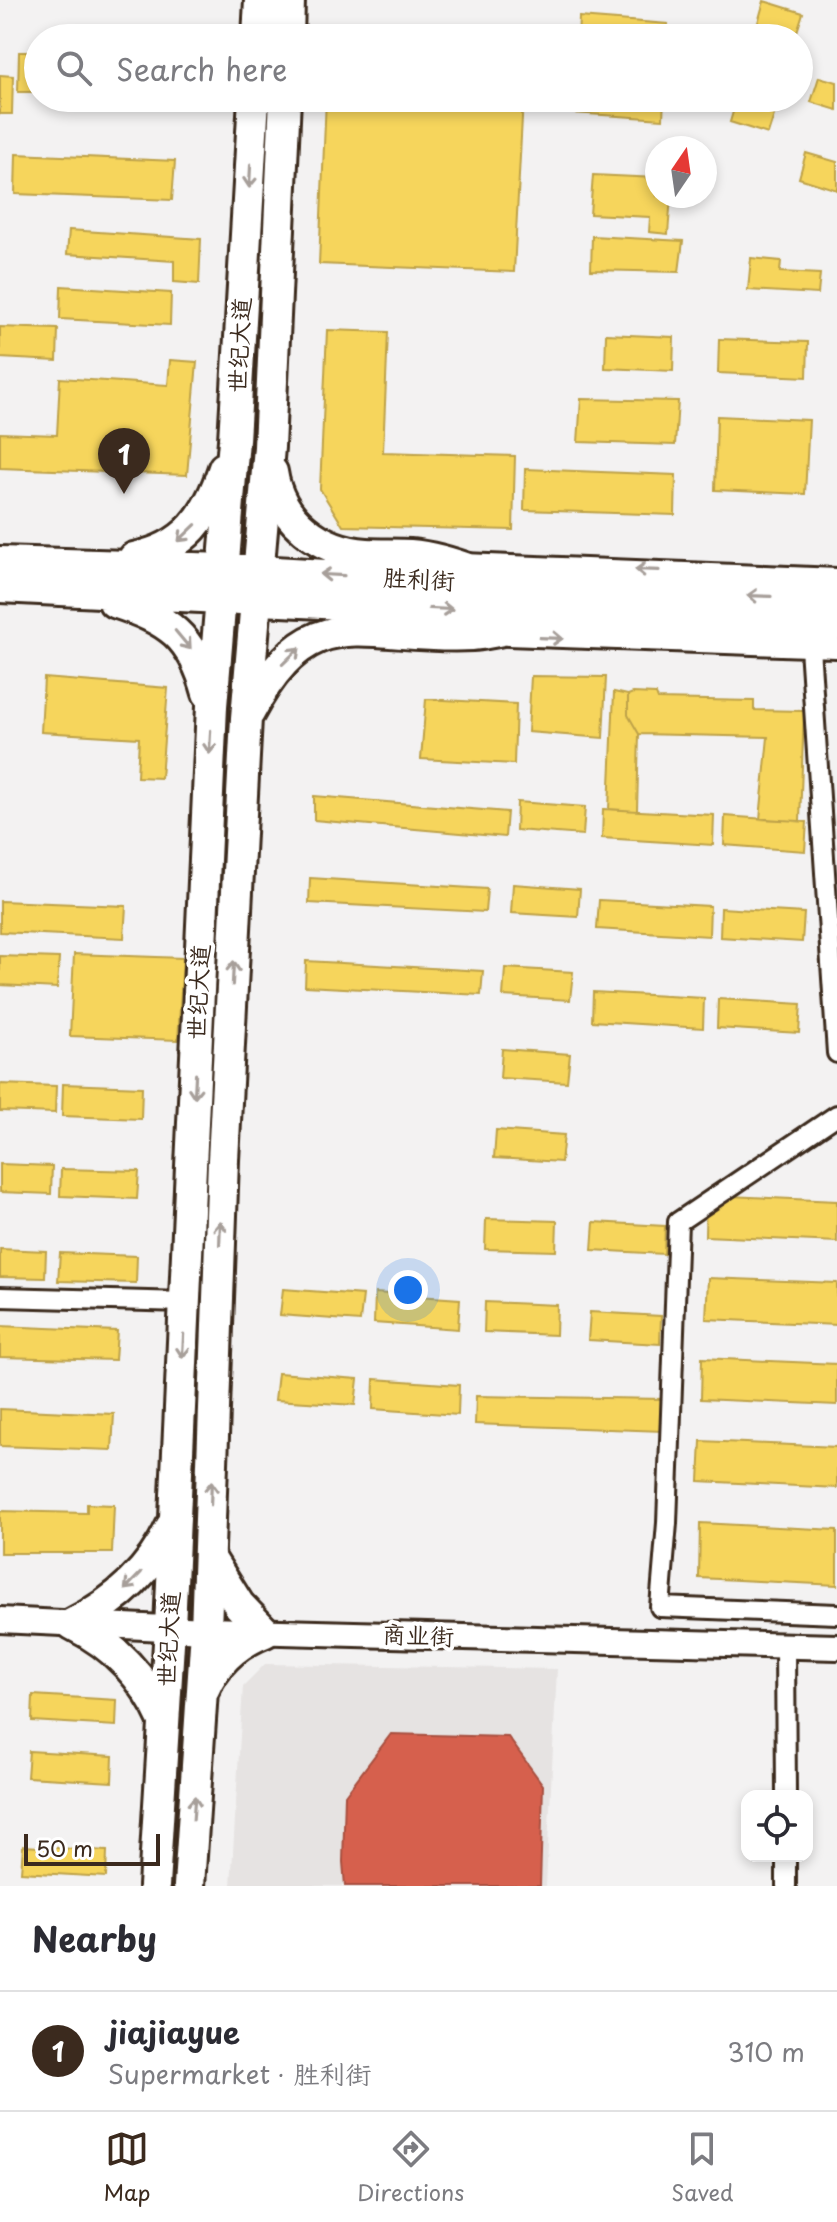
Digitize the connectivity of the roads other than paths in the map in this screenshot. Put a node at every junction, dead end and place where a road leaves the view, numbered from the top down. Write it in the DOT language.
graph roads {
  1 [pos="260,0"];
  2 [pos="289,0"];
  3 [pos="259,24"];
  4 [pos="288,24"];
  5 [pos="253,112"];
  6 [pos="284,112"];
  7 [pos="234,440"];
  8 [pos="269,447"];
  9 [pos="0,562"];
  10 [pos="450,563"];
  11 [pos="62,577"];
  12 [pos="837,578"];
  13 [pos="223,583"];
  14 [pos="258,585"];
  15 [pos="516,586"];
  16 [pos="0,587"];
  17 [pos="837,600"];
  18 [pos="566,615"];
  19 [pos="837,625"];
  20 [pos="473,635"];
  21 [pos="810,647"];
  22 [pos="837,648"];
  23 [pos="212,706"];
  24 [pos="246,718"];
  25 [pos="837,1053"];
  26 [pos="837,1115"];
  27 [pos="0,1297"];
  28 [pos="185,1302"];
  29 [pos="175,1519"];
  30 [pos="208,1556"];
  31 [pos="837,1614"];
  32 [pos="0,1620"];
  33 [pos="72,1624"];
  34 [pos="206,1630"];
  35 [pos="265,1632"];
  36 [pos="785,1645"];
  37 [pos="837,1647"];
  38 [pos="202,1696"];
  39 [pos="164,1722"];
  40 [pos="786,1790"];
  41 [pos="786,1862"];
  42 [pos="154,1886"];
  43 [pos="189,1886"];
  44 [pos="786,1886"];
  1 -- 3 [label="main road"];
  2 -- 4 [label="main road"];
  5 -- 7 [label="main road, 世纪大道, one-way"];
  6 -- 8 [label="main road, 世纪大道"];
  7 -- 11 [label="main road, one-way"];
  7 -- 13 [label="main road, 世纪大道"];
  8 -- 10 [label="main road"];
  8 -- 14 [label="main road, 世纪大道"];
  9 -- 11 [label="main road, 胜利街"];
  12 -- 10 [label="street, one-way"];
  10 -- 15 [label="main road"];
  11 -- 13 [label="main road, 胜利街"];
  11 -- 16 [label="main road, 胜利街"];
  11 -- 23 [label="main road, one-way"];
  13 -- 14 [label="main road, 胜利街"];
  13 -- 23 [label="main road, 世纪大道"];
  15 -- 14 [label="main road, 胜利街, one-way"];
  14 -- 18 [label="main road, 胜利街, one-way"];
  14 -- 24 [label="main road, 世纪大道"];
  17 -- 15 [label="main road, 胜利街, one-way"];
  18 -- 19 [label="main road, 胜利街"];
  18 -- 20 [label="main road"];
  20 -- 21 [label="street, one-way"];
  24 -- 20 [label="main road, one-way"];
  21 -- 22 [label="street"];
  21 -- 25 [label="street"];
  23 -- 28 [label="main road, 世纪大道, one-way"];
  30 -- 24 [label="main road, 世纪大道, one-way"];
  26 -- 31 [label="street"];
  27 -- 28 [label="street"];
  28 -- 29 [label="main road, 世纪大道, one-way"];
  29 -- 33 [label="main road, one-way"];
  29 -- 39 [label="main road, 世纪大道"];
  30 -- 34 [label="main road, 世纪大道"];
  30 -- 35 [label="main road"];
  32 -- 33 [label="street, 商业街"];
  33 -- 34 [label="street, 商业街"];
  33 -- 39 [label="main road"];
  34 -- 35 [label="street, 商业街"];
  34 -- 38 [label="main road, 世纪大道"];
  35 -- 36 [label="street, 商业街"];
  35 -- 38 [label="main road"];
  36 -- 37 [label="street, 商业街"];
  36 -- 40 [label="street"];
  43 -- 38 [label="main road, 世纪大道, one-way"];
  39 -- 42 [label="main road, 世纪大道"];
  41 -- 44 [label="street"];
}
